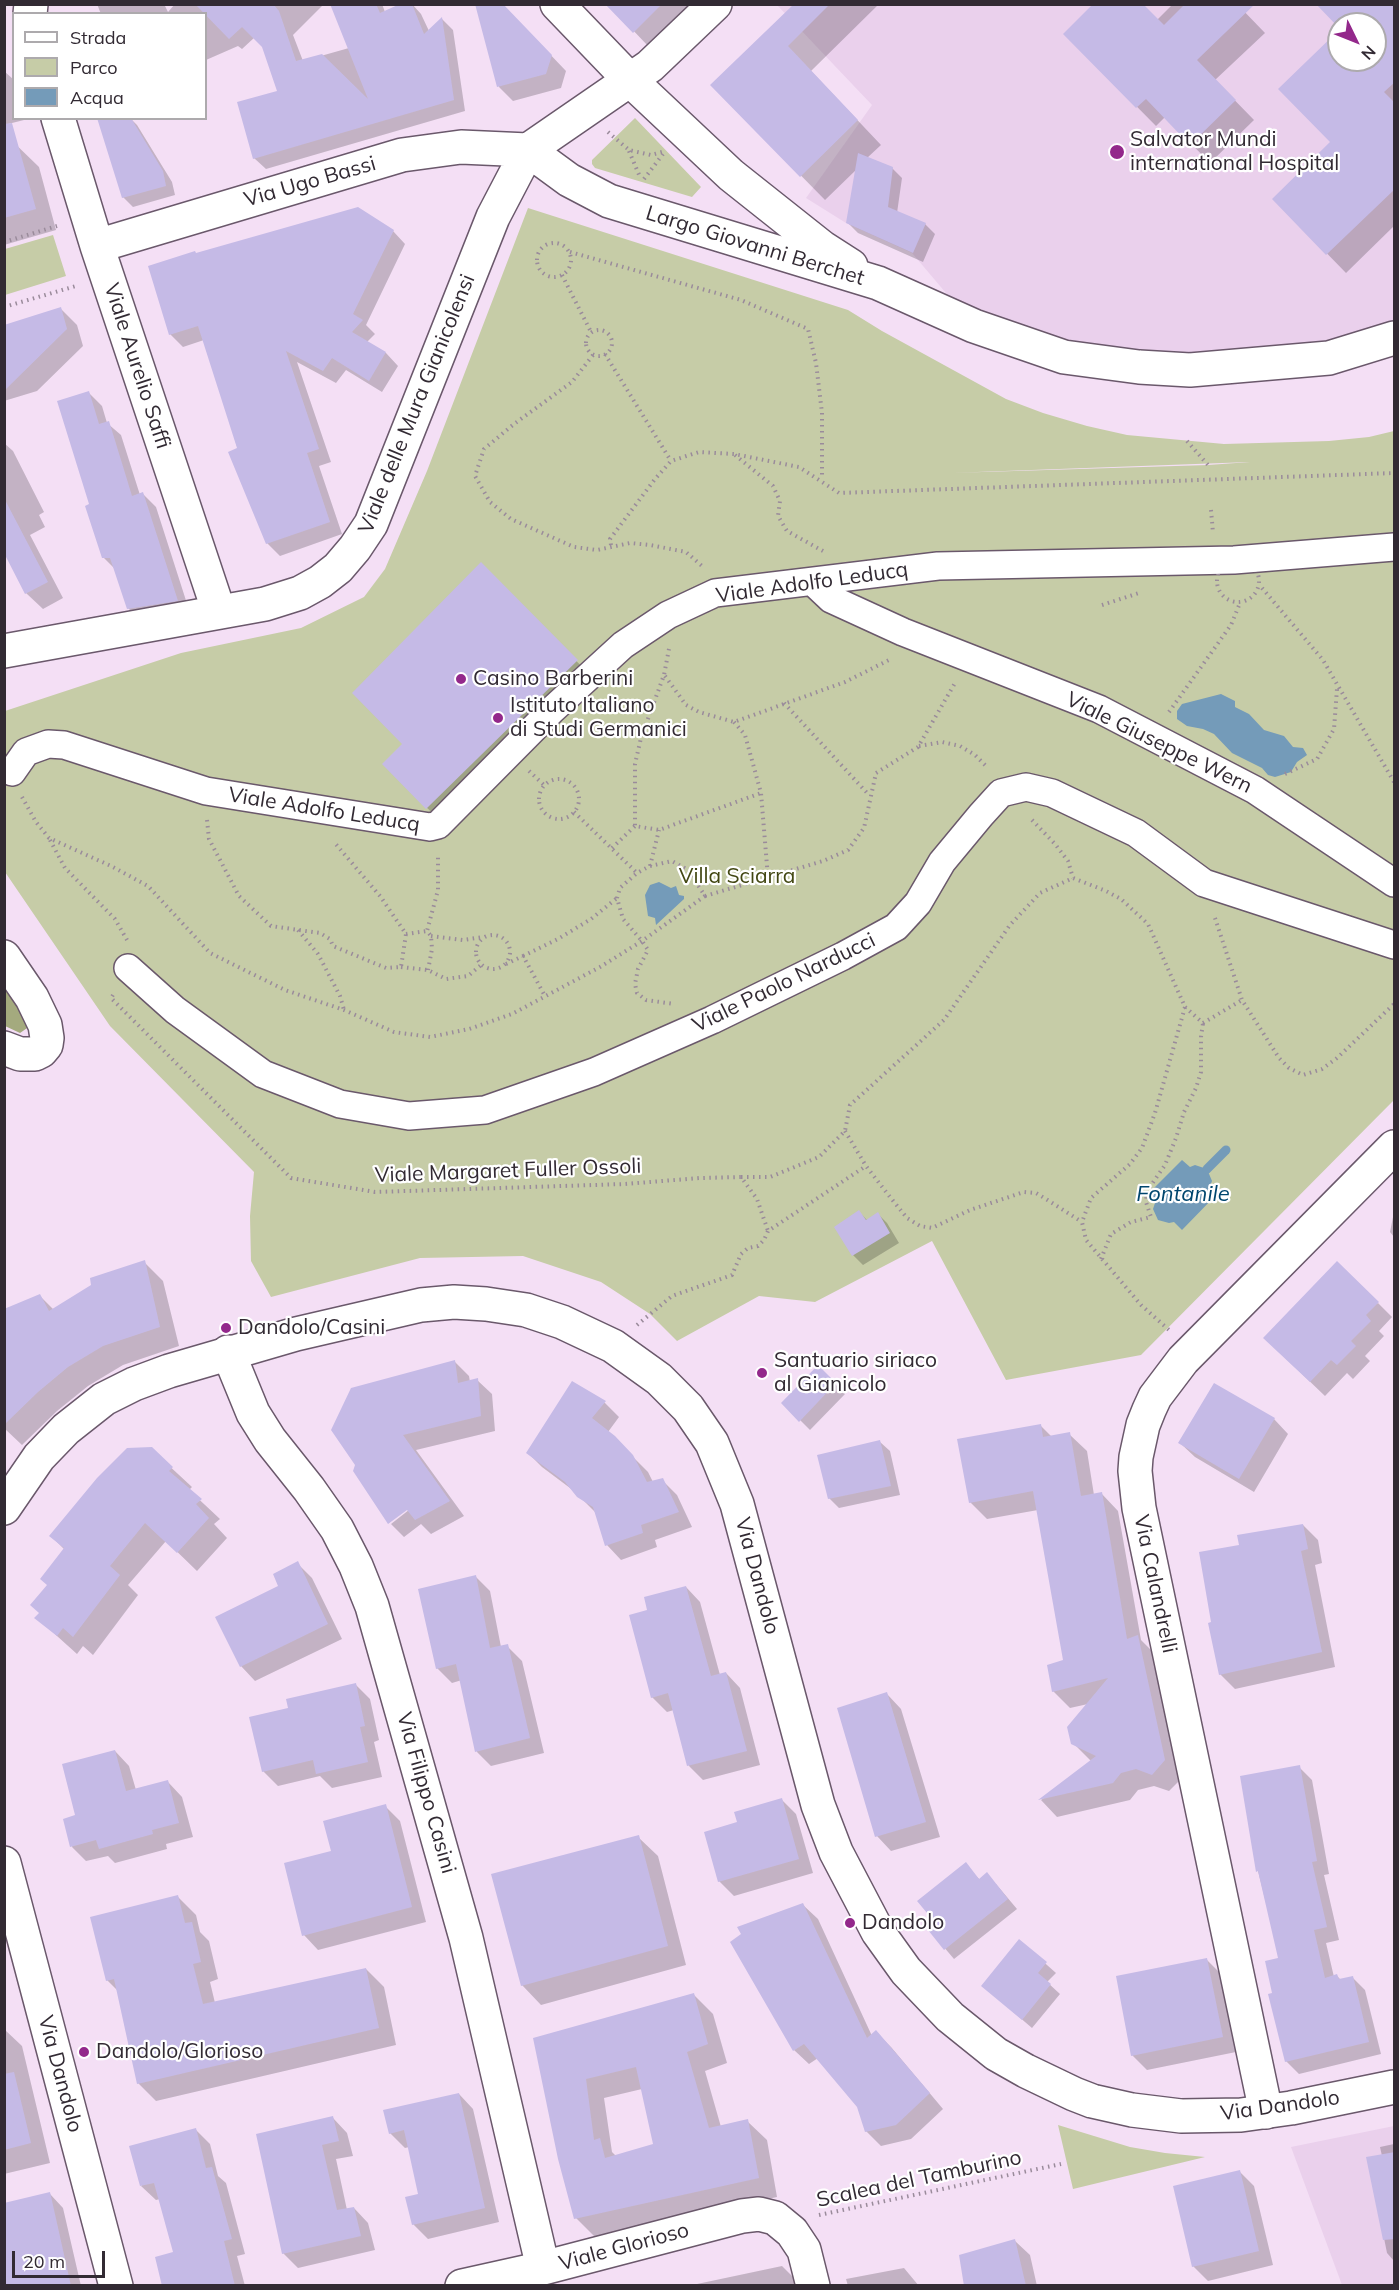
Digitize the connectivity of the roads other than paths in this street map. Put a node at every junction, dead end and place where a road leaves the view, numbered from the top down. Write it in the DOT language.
graph roads {
  1 [pos="557,4"];
  2 [pos="715,4"];
  3 [pos="630,80"];
  4 [pos="59,120"];
  5 [pos="528,150"];
  6 [pos="102,261"];
  7 [pos="878,284"];
  8 [pos="1395,338"];
  9 [pos="1395,547"];
  10 [pos="813,582"];
  11 [pos="219,612"];
  12 [pos="4,651"];
  13 [pos="12,772"];
  14 [pos="1395,883"];
  15 [pos="1395,945"];
  16 [pos="4,957"];
  17 [pos="129,968"];
  18 [pos="9,1050"];
  19 [pos="1395,1147"];
  20 [pos="228,1352"];
  21 [pos="4,1508"];
  22 [pos="4,1863"];
  23 [pos="1395,2087"];
  24 [pos="1266,2112"];
  25 [pos="543,2268"];
  26 [pos="116,2286"];
  27 [pos="462,2286"];
  28 [pos="813,2286"];
  1 -- 3 [label="street, Largo Giovanni Berchet"];
  2 -- 3 [label="street"];
  3 -- 5 [label="street"];
  3 -- 7 [label="street, Largo Giovanni Berchet"];
  4 -- 6 [label="street, Viale Aurelio Saffi"];
  5 -- 6 [label="street, Via Ugo Bassi"];
  5 -- 7 [label="street, Largo Giovanni Berchet"];
  5 -- 11 [label="street, Viale delle Mura Gianicolensi"];
  6 -- 11 [label="street, Viale Aurelio Saffi"];
  7 -- 8 [label="street"];
  9 -- 10 [label="street, Viale Adolfo Leducq"];
  10 -- 13 [label="street, Viale Adolfo Leducq"];
  10 -- 14 [label="street, Viale Giuseppe Wern"];
  11 -- 12 [label="street, Viale delle Mura Gianicolensi"];
  15 -- 17 [label="street, Viale Paolo Narducci"];
  16 -- 18 [label="street"];
  19 -- 24 [label="street, Via Calandrelli"];
  20 -- 21 [label="street, Via Dandolo"];
  20 -- 24 [label="street, Via Dandolo"];
  20 -- 25 [label="street, Via Filippo Casini"];
  22 -- 26 [label="street, Via Dandolo"];
  23 -- 24 [label="street, Via Dandolo"];
  25 -- 27 [label="street, Viale Glorioso"];
  25 -- 28 [label="street, Viale Glorioso"];
}
